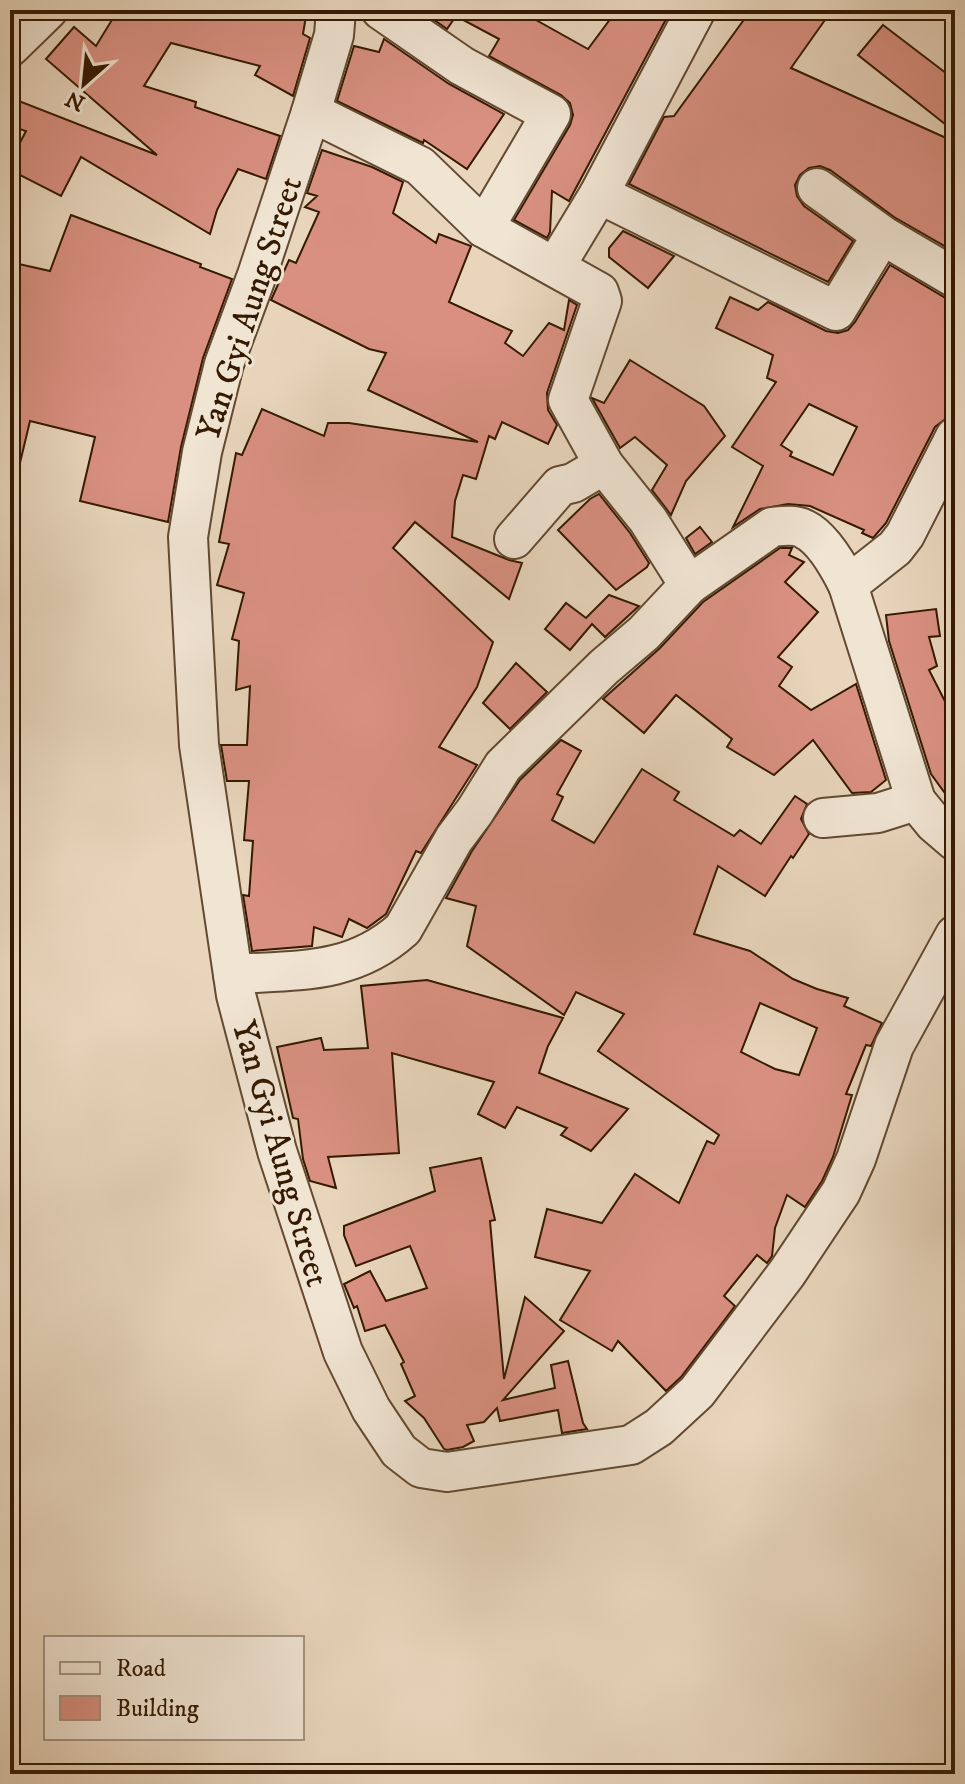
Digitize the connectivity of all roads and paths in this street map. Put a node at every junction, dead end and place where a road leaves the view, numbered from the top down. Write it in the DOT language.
graph roads {
  1 [pos="336,10"];
  2 [pos="381,10"];
  3 [pos="696,10"];
  4 [pos="43,11"];
  5 [pos="10,47"];
  6 [pos="311,112"];
  7 [pos="817,188"];
  8 [pos="599,194"];
  9 [pos="484,228"];
  10 [pos="882,235"];
  11 [pos="555,267"];
  12 [pos="955,278"];
  13 [pos="955,437"];
  14 [pos="604,465"];
  15 [pos="514,539"];
  16 [pos="689,585"];
  17 [pos="848,585"];
  18 [pos="916,801"];
  19 [pos="823,818"];
  20 [pos="955,841"];
  21 [pos="955,935"];
  22 [pos="233,974"];
  1 -- 6 [label="street, Yan Gyi Aung Street"];
  2 -- 9 [label="street"];
  3 -- 8 [label="street"];
  4 -- 5 [label="street"];
  6 -- 9 [label="street"];
  6 -- 22 [label="street, Yan Gyi Aung Street"];
  7 -- 10 [label="street"];
  8 -- 10 [label="street"];
  8 -- 11 [label="street"];
  9 -- 11 [label="street"];
  10 -- 12 [label="street"];
  11 -- 14 [label="street"];
  13 -- 17 [label="street"];
  14 -- 15 [label="street"];
  14 -- 16 [label="street"];
  16 -- 17 [label="street"];
  16 -- 22 [label="street"];
  17 -- 18 [label="street"];
  18 -- 19 [label="street"];
  18 -- 20 [label="street"];
  21 -- 22 [label="street, Yan Gyi Aung Street"];
}
